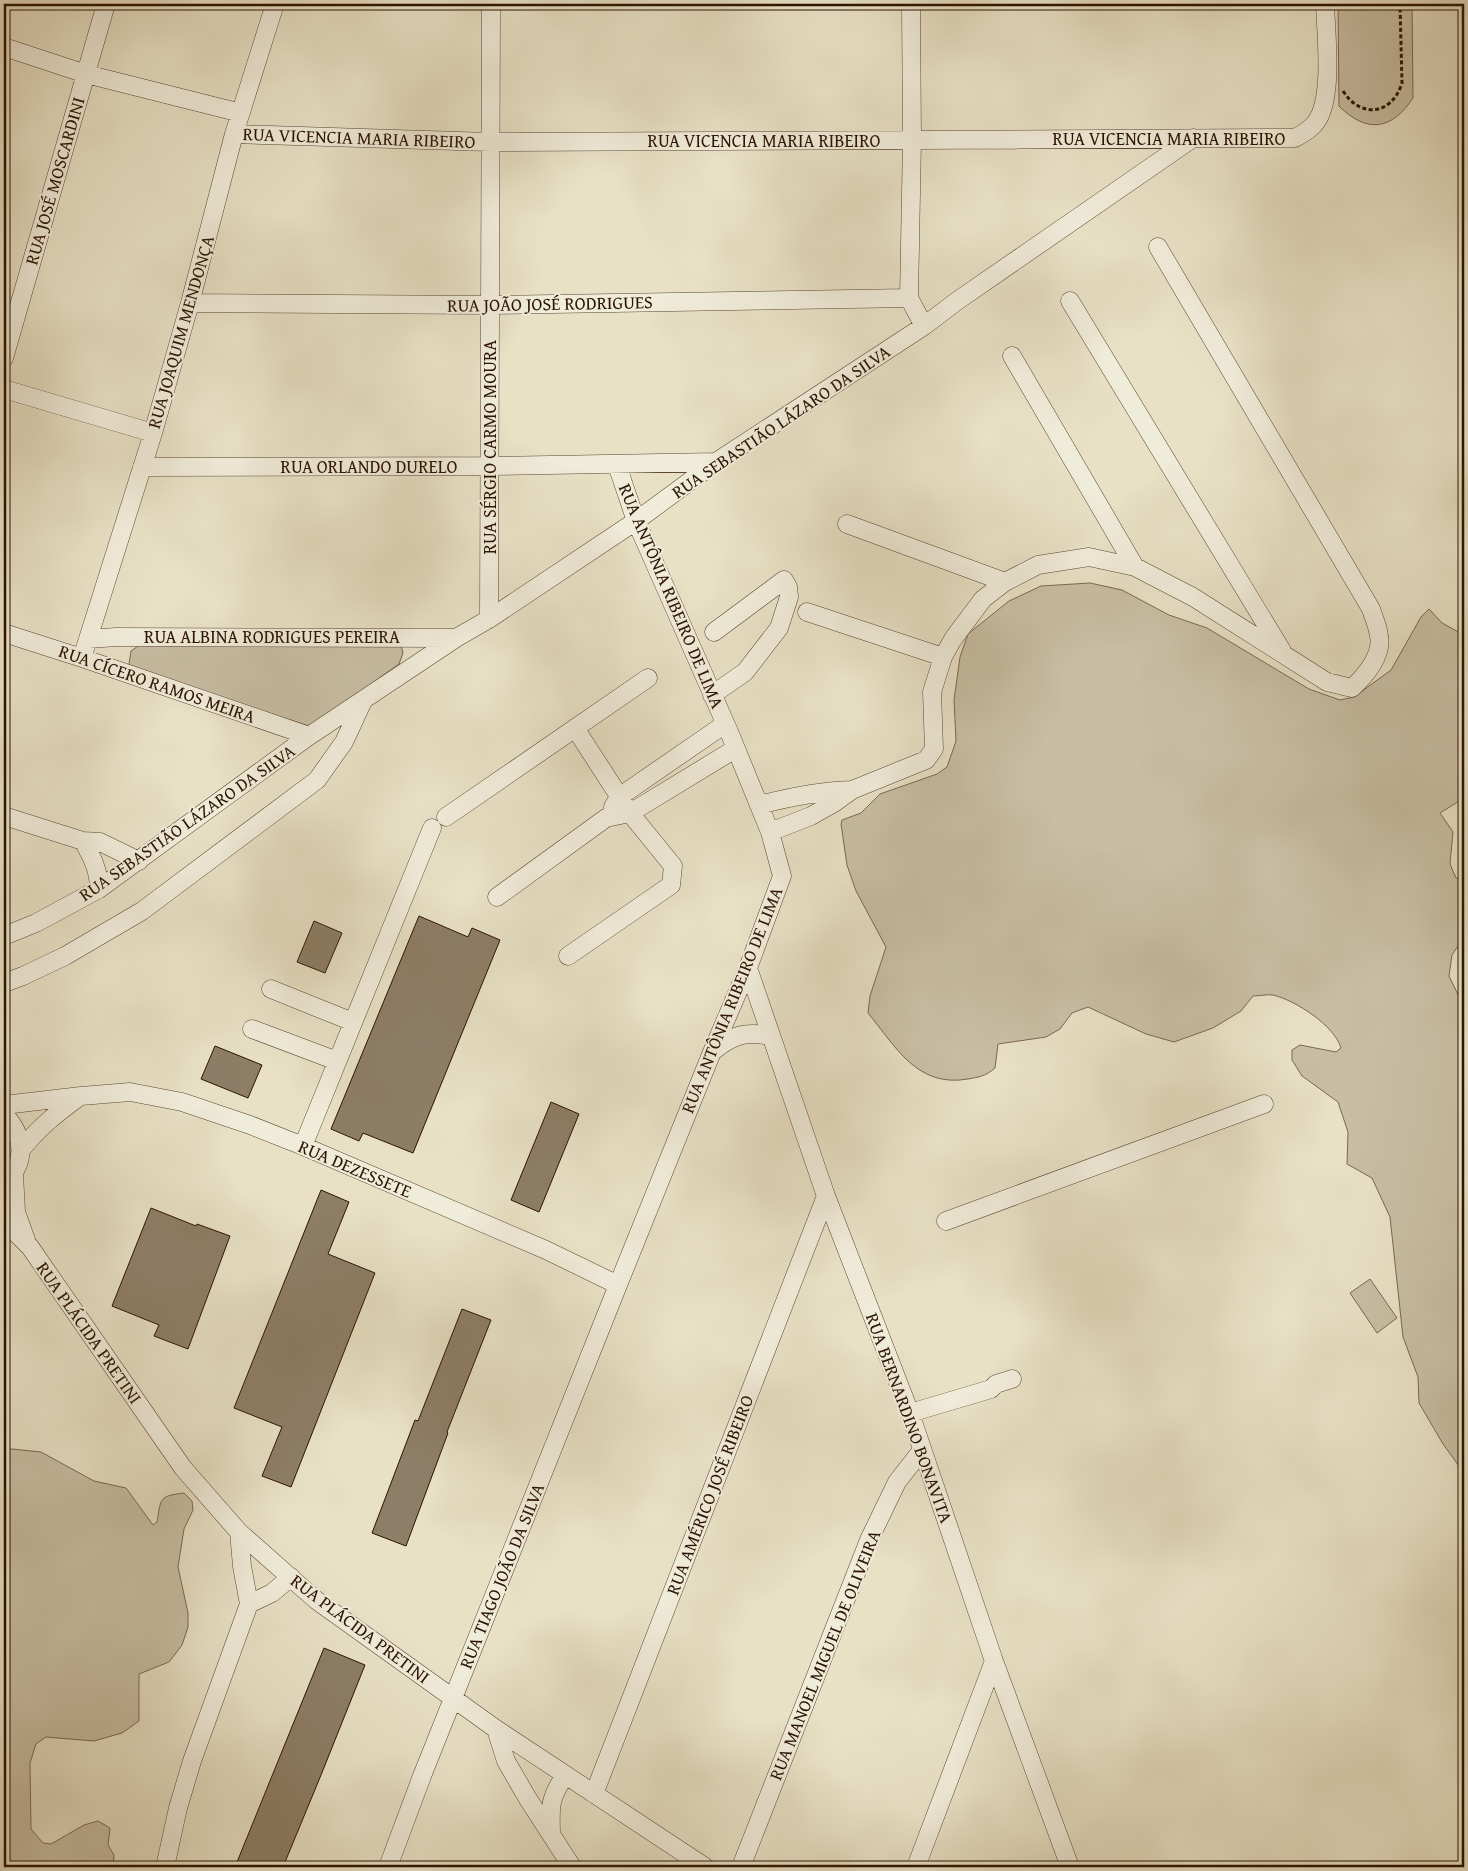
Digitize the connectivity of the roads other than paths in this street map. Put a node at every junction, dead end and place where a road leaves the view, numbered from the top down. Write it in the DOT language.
graph roads {
  1 [pos="106,4"];
  2 [pos="275,4"];
  3 [pos="491,4"];
  4 [pos="911,4"];
  5 [pos="1326,4"];
  6 [pos="4,48"];
  7 [pos="86,74"];
  8 [pos="241,113"];
  9 [pos="234,134"];
  10 [pos="1193,138"];
  11 [pos="912,140"];
  12 [pos="490,142"];
  13 [pos="1158,247"];
  14 [pos="909,298"];
  15 [pos="1070,301"];
  16 [pos="190,303"];
  17 [pos="490,305"];
  18 [pos="924,326"];
  19 [pos="1012,356"];
  20 [pos="4,358"];
  21 [pos="4,389"];
  22 [pos="153,433"];
  23 [pos="716,462"];
  24 [pos="617,465"];
  25 [pos="490,466"];
  26 [pos="142,467"];
  27 [pos="636,521"];
  28 [pos="847,524"];
  29 [pos="1135,567"];
  30 [pos="1005,582"];
  31 [pos="807,612"];
  32 [pos="489,619"];
  33 [pos="714,632"];
  34 [pos="4,633"];
  35 [pos="456,638"];
  36 [pos="88,639"];
  37 [pos="1284,654"];
  38 [pos="943,657"];
  39 [pos="82,658"];
  40 [pos="648,678"];
  41 [pos="712,695"];
  42 [pos="364,700"];
  43 [pos="725,724"];
  44 [pos="575,728"];
  45 [pos="309,736"];
  46 [pos="735,748"];
  47 [pos="852,790"];
  48 [pos="619,797"];
  49 [pos="759,805"];
  50 [pos="630,813"];
  51 [pos="4,816"];
  52 [pos="446,817"];
  53 [pos="606,818"];
  54 [pos="432,828"];
  55 [pos="770,832"];
  56 [pos="83,841"];
  57 [pos="139,861"];
  58 [pos="99,889"];
  59 [pos="497,897"];
  60 [pos="4,936"];
  61 [pos="568,956"];
  62 [pos="748,968"];
  63 [pos="4,983"];
  64 [pos="271,989"];
  65 [pos="353,1022"];
  66 [pos="252,1029"];
  67 [pos="771,1036"];
  68 [pos="712,1052"];
  69 [pos="337,1061"];
  70 [pos="82,1096"];
  71 [pos="1264,1104"];
  72 [pos="4,1105"];
  73 [pos="4,1114"];
  74 [pos="303,1146"];
  75 [pos="21,1150"];
  76 [pos="9,1180"];
  77 [pos="826,1196"];
  78 [pos="4,1221"];
  79 [pos="946,1221"];
  80 [pos="30,1247"];
  81 [pos="618,1285"];
  82 [pos="1014,1383"];
  83 [pos="910,1413"];
  84 [pos="922,1450"];
  85 [pos="239,1532"];
  86 [pos="291,1577"];
  87 [pos="249,1604"];
  88 [pos="994,1662"];
  89 [pos="454,1698"];
  90 [pos="496,1729"];
  91 [pos="565,1775"];
  92 [pos="594,1794"];
  93 [pos="551,1833"];
  94 [pos="165,1867"];
  95 [pos="388,1867"];
  96 [pos="572,1867"];
  97 [pos="705,1867"];
  98 [pos="741,1867"];
  99 [pos="916,1867"];
  100 [pos="1070,1867"];
  1 -- 7 [label="street, RUA JOSÉ MOSCARDINI"];
  2 -- 8 [label="street, RUA JOAQUIM MENDONÇA"];
  3 -- 12 [label="street, RUA SÉRGIO CARMO MOURA"];
  4 -- 11 [label="street"];
  5 -- 10 [label="street, RUA VICENCIA MARIA RIBEIRO"];
  6 -- 7 [label="street"];
  7 -- 8 [label="street"];
  7 -- 20 [label="street, RUA JOSÉ MOSCARDINI"];
  8 -- 9 [label="street, RUA JOAQUIM MENDONÇA"];
  9 -- 12 [label="street, RUA VICENCIA MARIA RIBEIRO"];
  9 -- 16 [label="street, RUA JOAQUIM MENDONÇA"];
  10 -- 11 [label="street, RUA VICENCIA MARIA RIBEIRO"];
  10 -- 18 [label="street, RUA SEBASTIÃO LÁZARO DA SILVA"];
  11 -- 12 [label="street, RUA VICENCIA MARIA RIBEIRO"];
  11 -- 14 [label="street"];
  12 -- 17 [label="street, RUA SÉRGIO CARMO MOURA"];
  13 -- 37 [label="street"];
  14 -- 17 [label="street, RUA JOÃO JOSÉ RODRIGUES"];
  14 -- 18 [label="street"];
  15 -- 37 [label="street"];
  16 -- 17 [label="street, RUA JOÃO JOSÉ RODRIGUES"];
  16 -- 22 [label="street, RUA JOAQUIM MENDONÇA"];
  17 -- 25 [label="street, RUA SÉRGIO CARMO MOURA"];
  18 -- 23 [label="street, RUA SEBASTIÃO LÁZARO DA SILVA"];
  19 -- 29 [label="street"];
  21 -- 22 [label="street"];
  22 -- 26 [label="street, RUA JOAQUIM MENDONÇA"];
  23 -- 24 [label="street, RUA ORLANDO DURELO"];
  23 -- 27 [label="street, RUA SEBASTIÃO LÁZARO DA SILVA"];
  24 -- 25 [label="street, RUA ORLANDO DURELO"];
  24 -- 27 [label="street, RUA ANTÔNIA RIBEIRO DE LIMA"];
  25 -- 26 [label="street, RUA ORLANDO DURELO"];
  25 -- 32 [label="street, RUA SÉRGIO CARMO MOURA"];
  26 -- 36 [label="street, RUA JOAQUIM MENDONÇA"];
  27 -- 32 [label="street, RUA SEBASTIÃO LÁZARO DA SILVA"];
  27 -- 41 [label="street, RUA ANTÔNIA RIBEIRO DE LIMA"];
  28 -- 30 [label="street"];
  29 -- 30 [label="street"];
  29 -- 37 [label="street"];
  30 -- 38 [label="street"];
  31 -- 38 [label="street"];
  32 -- 35 [label="street, RUA SEBASTIÃO LÁZARO DA SILVA"];
  33 -- 41 [label="street"];
  34 -- 39 [label="street, RUA CÍCERO RAMOS MEIRA"];
  35 -- 36 [label="street, RUA ALBINA RODRIGUES PEREIRA"];
  35 -- 42 [label="street, RUA SEBASTIÃO LÁZARO DA SILVA"];
  36 -- 39 [label="street, RUA JOAQUIM MENDONÇA"];
  38 -- 47 [label="street"];
  39 -- 45 [label="street, RUA CÍCERO RAMOS MEIRA"];
  40 -- 44 [label="street"];
  41 -- 43 [label="street, RUA ANTÔNIA RIBEIRO DE LIMA"];
  42 -- 45 [label="street, RUA SEBASTIÃO LÁZARO DA SILVA"];
  42 -- 63 [label="street"];
  43 -- 46 [label="street, RUA ANTÔNIA RIBEIRO DE LIMA"];
  43 -- 48 [label="street"];
  44 -- 48 [label="street"];
  44 -- 52 [label="street"];
  45 -- 57 [label="street, RUA SEBASTIÃO LÁZARO DA SILVA"];
  46 -- 49 [label="street, RUA ANTÔNIA RIBEIRO DE LIMA"];
  46 -- 50 [label="street"];
  47 -- 49 [label="street"];
  47 -- 55 [label="street"];
  48 -- 50 [label="street"];
  48 -- 53 [label="street"];
  49 -- 55 [label="street, RUA ANTÔNIA RIBEIRO DE LIMA"];
  50 -- 53 [label="street"];
  50 -- 61 [label="street"];
  51 -- 56 [label="street"];
  53 -- 59 [label="street"];
  54 -- 65 [label="street"];
  55 -- 62 [label="street, RUA ANTÔNIA RIBEIRO DE LIMA"];
  56 -- 57 [label="street"];
  56 -- 58 [label="street"];
  57 -- 58 [label="street, RUA SEBASTIÃO LÁZARO DA SILVA"];
  58 -- 60 [label="street, RUA SEBASTIÃO LÁZARO DA SILVA"];
  62 -- 67 [label="street, RUA BERNARDINO BONAVITA"];
  62 -- 68 [label="street, RUA ANTÔNIA RIBEIRO DE LIMA"];
  64 -- 65 [label="street"];
  65 -- 69 [label="street"];
  66 -- 69 [label="street"];
  67 -- 68 [label="street"];
  67 -- 77 [label="street, RUA BERNARDINO BONAVITA"];
  68 -- 81 [label="street, RUA ANTÔNIA RIBEIRO DE LIMA"];
  69 -- 74 [label="street"];
  70 -- 72 [label="street, RUA DEZESSETE"];
  70 -- 74 [label="street, RUA DEZESSETE"];
  70 -- 75 [label="street, RUA DEZESSETE"];
  71 -- 79 [label="street"];
  73 -- 75 [label="street"];
  74 -- 81 [label="street, RUA DEZESSETE"];
  75 -- 76 [label="street, RUA PLÁCIDA PRETINI"];
  76 -- 80 [label="street, RUA PLÁCIDA PRETINI"];
  77 -- 83 [label="street, RUA BERNARDINO BONAVITA"];
  77 -- 92 [label="street, RUA AMÉRICO JOSÉ RIBEIRO"];
  78 -- 80 [label="street, RUA PLÁCIDA PRETINI"];
  80 -- 85 [label="street, RUA PLÁCIDA PRETINI"];
  81 -- 89 [label="street, RUA TIAGO JOÃO DA SILVA"];
  82 -- 83 [label="street"];
  83 -- 84 [label="street, RUA BERNARDINO BONAVITA"];
  84 -- 88 [label="street, RUA BERNARDINO BONAVITA"];
  84 -- 98 [label="street, RUA MANOEL MIGUEL DE OLIVEIRA"];
  85 -- 86 [label="street, RUA PLÁCIDA PRETINI"];
  85 -- 87 [label="street"];
  86 -- 87 [label="street"];
  86 -- 89 [label="street, RUA PLÁCIDA PRETINI"];
  87 -- 94 [label="street"];
  88 -- 99 [label="street"];
  88 -- 100 [label="street, RUA BERNARDINO BONAVITA"];
  89 -- 90 [label="street, RUA PLÁCIDA PRETINI"];
  89 -- 95 [label="street, RUA TIAGO JOÃO DA SILVA"];
  90 -- 91 [label="street, RUA PLÁCIDA PRETINI"];
  90 -- 93 [label="street"];
  91 -- 92 [label="street, RUA PLÁCIDA PRETINI"];
  91 -- 93 [label="street"];
  92 -- 97 [label="street, RUA PLÁCIDA PRETINI"];
  93 -- 96 [label="street"];
}
